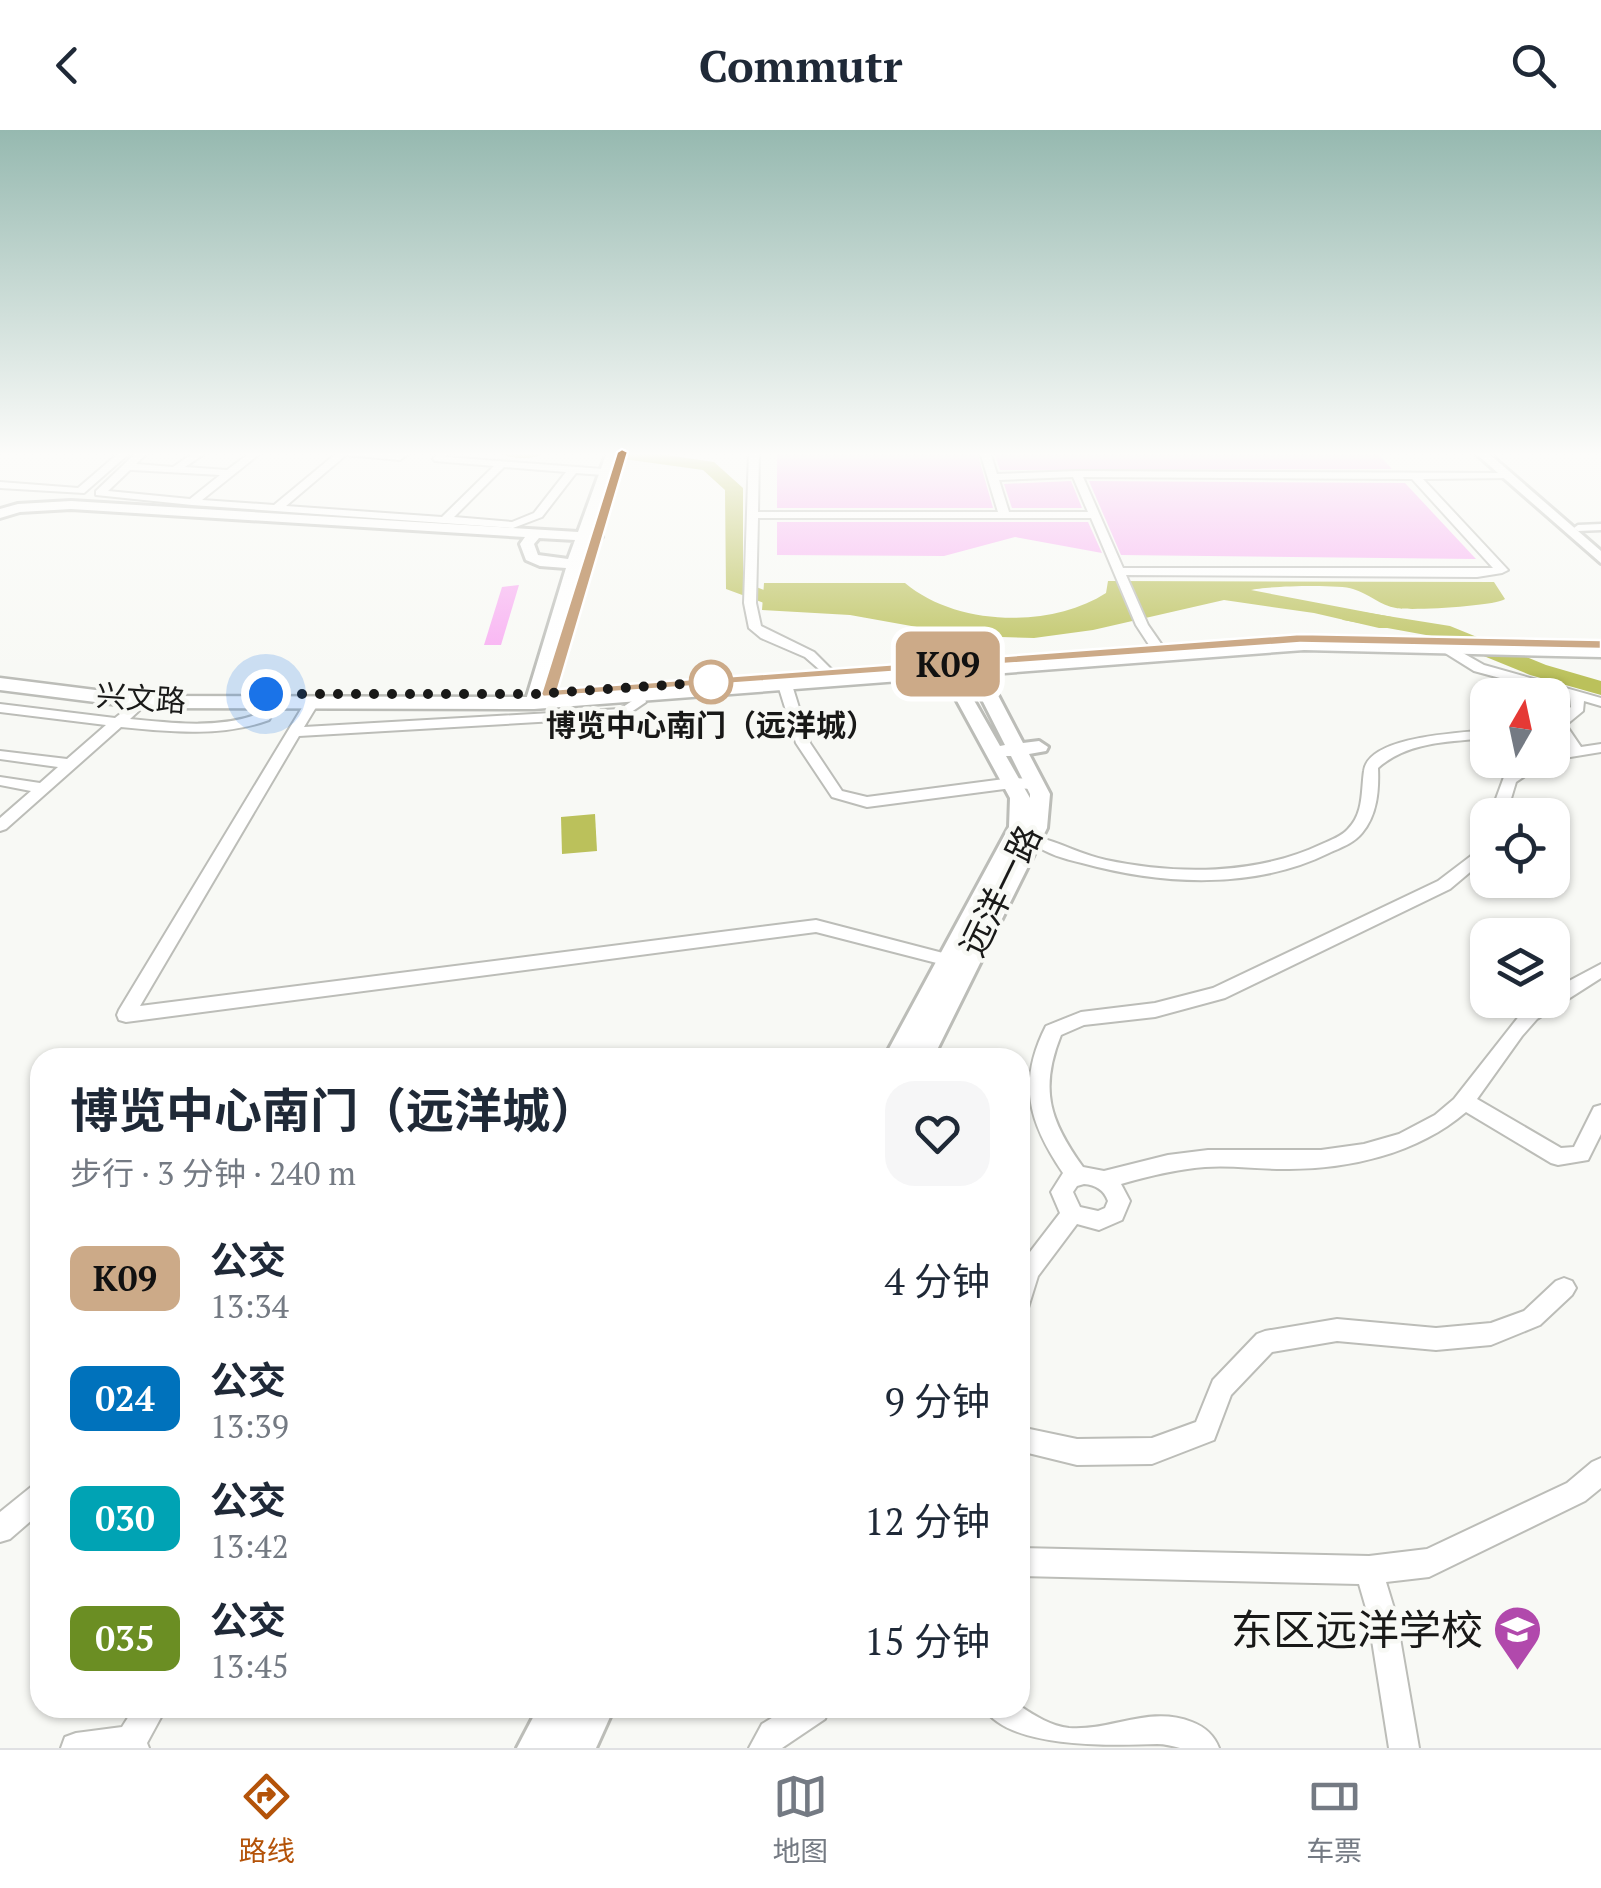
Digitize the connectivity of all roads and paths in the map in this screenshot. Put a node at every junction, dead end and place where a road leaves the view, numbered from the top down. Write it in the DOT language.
graph roads {
  1 [pos="381,528"];
  2 [pos="443,528"];
  3 [pos="592,528"];
  4 [pos="753,528"];
  5 [pos="1100,528"];
  6 [pos="1463,528"];
  7 [pos="1566,528"];
  8 [pos="1578,528"];
  9 [pos="1600,528"];
  10 [pos="532,537"];
  11 [pos="588,539"];
  12 [pos="1601,548"];
  13 [pos="1601,559"];
  14 [pos="574,564"];
  15 [pos="1120,574"];
  16 [pos="1456,646"];
  17 [pos="1158,648"];
  18 [pos="1601,648"];
  19 [pos="988,669"];
  20 [pos="828,673"];
  21 [pos="922,674"];
  22 [pos="0,676"];
  23 [pos="0,684"];
  24 [pos="785,685"];
  25 [pos="1576,694"];
  26 [pos="638,697"];
  27 [pos="147,698"];
  28 [pos="541,699"];
  29 [pos="1601,702"];
  30 [pos="271,703"];
  31 [pos="310,704"];
  32 [pos="0,708"];
  33 [pos="1570,714"];
  34 [pos="121,722"];
  35 [pos="295,732"];
  36 [pos="1470,737"];
  37 [pos="1570,743"];
  38 [pos="1028,748"];
  39 [pos="1601,748"];
  40 [pos="1576,750"];
  41 [pos="994,752"];
  42 [pos="1570,752"];
  43 [pos="0,755"];
  44 [pos="70,764"];
  45 [pos="0,781"];
  46 [pos="44,788"];
  47 [pos="1022,788"];
  48 [pos="7,813"];
  49 [pos="0,826"];
  50 [pos="1028,840"];
  51 [pos="1470,863"];
  52 [pos="956,962"];
  53 [pos="1601,970"];
  54 [pos="1570,988"];
  55 [pos="1526,1018"];
  56 [pos="902,1048"];
  57 [pos="924,1048"];
  58 [pos="1466,1102"];
  59 [pos="1601,1113"];
  60 [pos="1077,1176"];
  61 [pos="1104,1180"];
  62 [pos="1072,1214"];
  63 [pos="1030,1269"];
  64 [pos="1564,1288"];
  65 [pos="1030,1440"];
  66 [pos="1601,1471"];
  67 [pos="30,1504"];
  68 [pos="0,1528"];
  69 [pos="1030,1562"];
  70 [pos="1369,1570"];
  71 [pos="146,1718"];
  72 [pos="553,1718"];
  73 [pos="591,1718"];
  74 [pos="799,1718"];
  75 [pos="1011,1718"];
  76 [pos="131,1747"];
  77 [pos="76,1748"];
  78 [pos="538,1748"];
  79 [pos="575,1748"];
  80 [pos="764,1748"];
  81 [pos="1204,1748"];
  82 [pos="1404,1748"];
  1 -- 10 [label="street"];
  2 -- 11 [label="street"];
  3 -- 11 [label="street"];
  4 -- 20 [label="street"];
  5 -- 15 [label="street"];
  6 -- 15 [label="street"];
  7 -- 13 [label="street"];
  8 -- 9 [label="street"];
  8 -- 12 [label="street"];
  10 -- 11 [label="street"];
  10 -- 14 [label="street"];
  11 -- 14 [label="street"];
  11 -- 28 [label="street"];
  14 -- 28 [label="street"];
  15 -- 17 [label="street"];
  16 -- 17 [label="main road, 兴文路"];
  16 -- 18 [label="main road, 兴文路"];
  16 -- 19 [label="main road, 兴文路"];
  16 -- 25 [label="street"];
  17 -- 20 [label="main road, 兴文路"];
  19 -- 21 [label="main road, 兴文路"];
  19 -- 38 [label="street, 远洋一路"];
  20 -- 28 [label="main road, 兴文路"];
  21 -- 24 [label="main road, 兴文路"];
  21 -- 41 [label="street"];
  22 -- 27 [label="main road, 兴文路"];
  23 -- 27 [label="main road, 兴文路"];
  24 -- 26 [label="main road, 兴文路"];
  24 -- 47 [label="street"];
  25 -- 29 [label="street"];
  25 -- 33 [label="street"];
  26 -- 28 [label="main road, 兴文路"];
  26 -- 35 [label="street"];
  27 -- 28 [label="main road, 兴文路"];
  27 -- 30 [label="main road, 兴文路"];
  27 -- 34 [label="street"];
  28 -- 31 [label="main road, 兴文路"];
  30 -- 31 [label="main road, 兴文路"];
  30 -- 34 [label="street"];
  31 -- 35 [label="street"];
  32 -- 34 [label="street"];
  34 -- 44 [label="street"];
  35 -- 52 [label="street"];
  36 -- 50 [label="street"];
  37 -- 40 [label="street"];
  38 -- 41 [label="street"];
  38 -- 47 [label="street, 远洋一路"];
  39 -- 40 [label="street"];
  40 -- 42 [label="street"];
  41 -- 47 [label="street"];
  43 -- 44 [label="street"];
  44 -- 46 [label="street"];
  45 -- 46 [label="street"];
  46 -- 48 [label="street"];
  47 -- 50 [label="street, 远洋一路"];
  48 -- 49 [label="street"];
  50 -- 52 [label="street, 远洋一路"];
  51 -- 60 [label="street"];
  52 -- 56 [label="street, 远洋一路"];
  52 -- 57 [label="street, 远洋一路"];
  53 -- 54 [label="street"];
  55 -- 58 [label="street"];
  58 -- 59 [label="street"];
  58 -- 61 [label="street"];
  60 -- 61 [label="street"];
  60 -- 62 [label="street"];
  61 -- 62 [label="street"];
  62 -- 63 [label="street"];
  64 -- 65 [label="street"];
  66 -- 70 [label="street"];
  67 -- 68 [label="street"];
  69 -- 70 [label="street"];
  70 -- 82 [label="street"];
  71 -- 76 [label="street"];
  72 -- 78 [label="street"];
  73 -- 79 [label="street"];
  74 -- 80 [label="street"];
  75 -- 81 [label="street"];
  76 -- 77 [label="street"];
}
